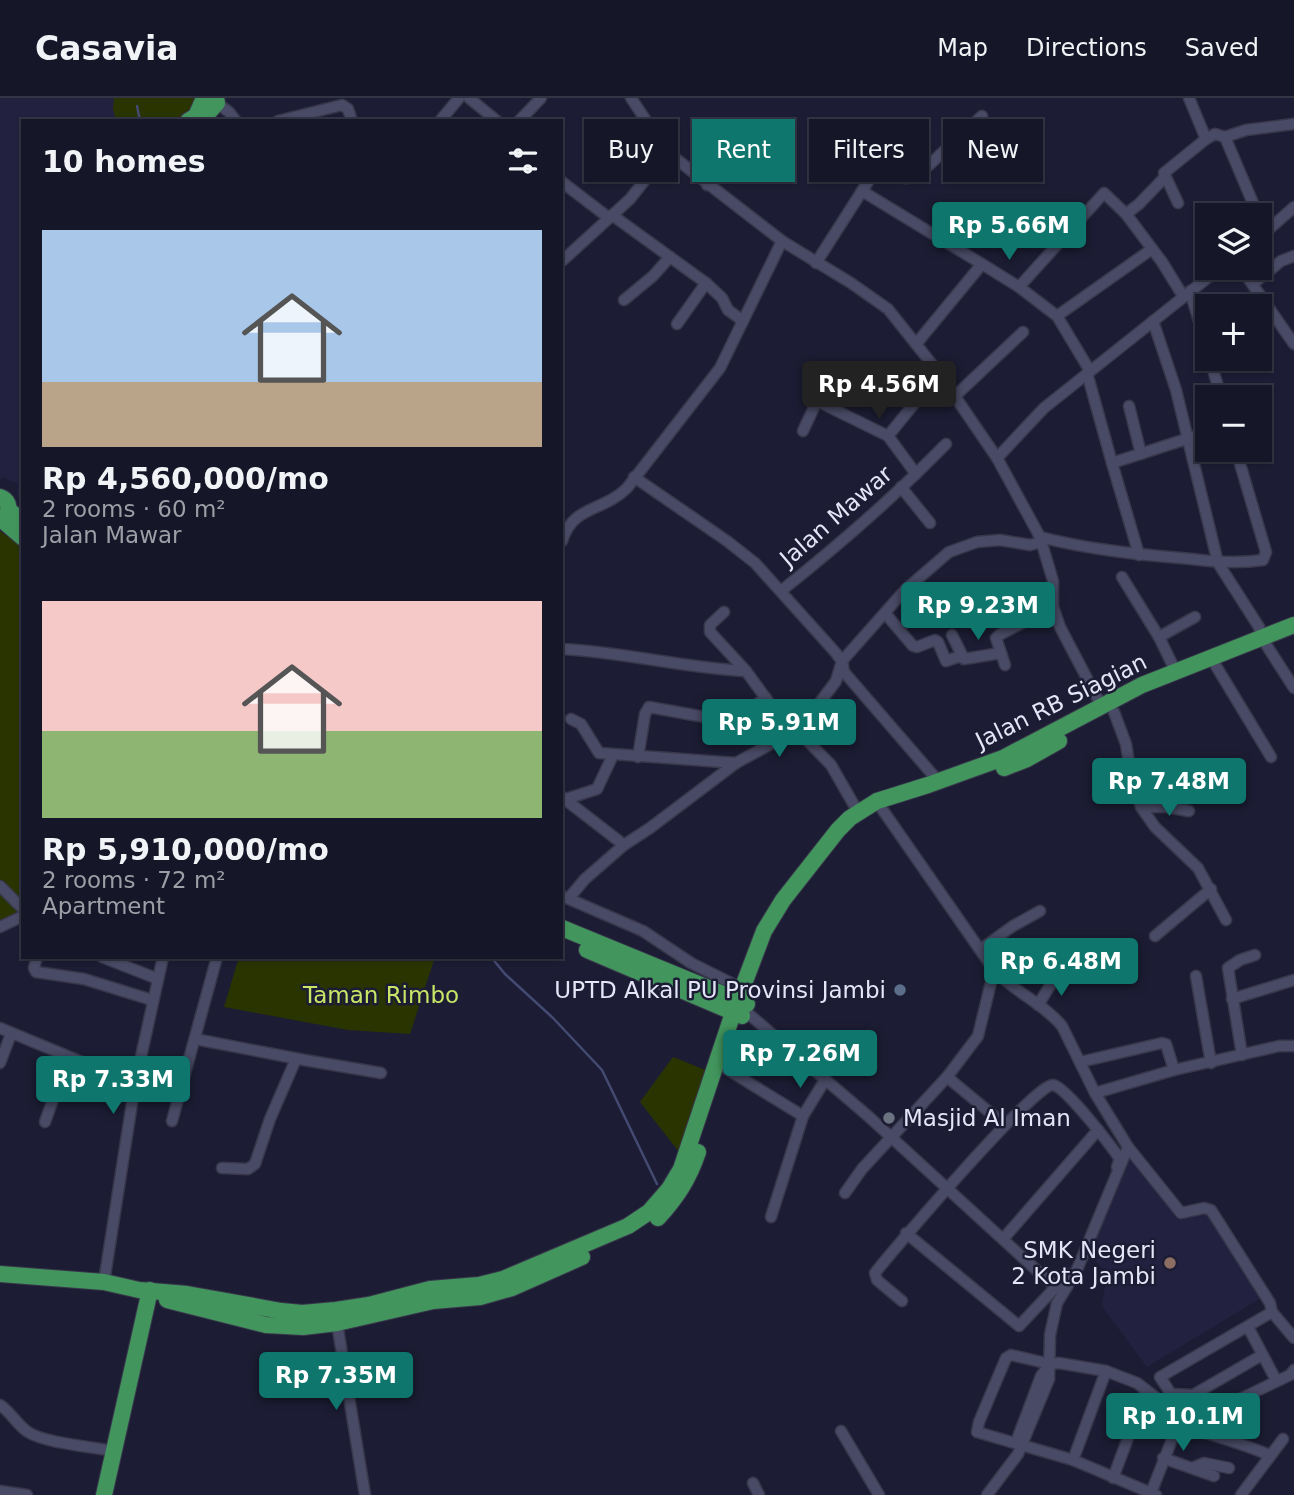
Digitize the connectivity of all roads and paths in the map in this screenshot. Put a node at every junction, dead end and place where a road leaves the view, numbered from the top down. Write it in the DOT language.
graph roads {
  1 [pos="459,98"];
  2 [pos="469,98"];
  3 [pos="541,98"];
  4 [pos="631,98"];
  5 [pos="1189,98"];
  6 [pos="212,100"];
  7 [pos="982,116"];
  8 [pos="191,119"];
  9 [pos="201,119"];
  10 [pos="234,119"];
  11 [pos="286,119"];
  12 [pos="351,119"];
  13 [pos="442,119"];
  14 [pos="495,119"];
  15 [pos="521,119"];
  16 [pos="645,119"];
  17 [pos="1294,124"];
  18 [pos="1225,137"];
  19 [pos="1206,139"];
  20 [pos="678,161"];
  21 [pos="1165,177"];
  22 [pos="563,182"];
  23 [pos="644,182"];
  24 [pos="709,182"];
  25 [pos="707,185"];
  26 [pos="862,191"];
  27 [pos="1178,203"];
  28 [pos="1253,203"];
  29 [pos="1294,207"];
  30 [pos="1126,214"];
  31 [pos="611,217"];
  32 [pos="1272,227"];
  33 [pos="782,241"];
  34 [pos="1152,249"];
  35 [pos="1294,256"];
  36 [pos="670,257"];
  37 [pos="563,260"];
  38 [pos="816,263"];
  39 [pos="982,264"];
  40 [pos="1205,280"];
  41 [pos="1250,280"];
  42 [pos="706,283"];
  43 [pos="1253,284"];
  44 [pos="1019,287"];
  45 [pos="1187,294"];
  46 [pos="624,300"];
  47 [pos="1057,316"];
  48 [pos="1195,316"];
  49 [pos="743,321"];
  50 [pos="1153,321"];
  51 [pos="677,324"];
  52 [pos="1023,332"];
  53 [pos="916,344"];
  54 [pos="1294,344"];
  55 [pos="1089,372"];
  56 [pos="939,373"];
  57 [pos="955,396"];
  58 [pos="1129,406"];
  59 [pos="803,431"];
  60 [pos="888,436"];
  61 [pos="1195,437"];
  62 [pos="1189,439"];
  63 [pos="946,444"];
  64 [pos="1141,454"];
  65 [pos="997,458"];
  66 [pos="1239,462"];
  67 [pos="1112,463"];
  68 [pos="916,474"];
  69 [pos="634,477"];
  70 [pos="901,487"];
  71 [pos="2,511"];
  72 [pos="21,521"];
  73 [pos="930,523"];
  74 [pos="21,535"];
  75 [pos="563,538"];
  76 [pos="1041,540"];
  77 [pos="1139,555"];
  78 [pos="1218,563"];
  79 [pos="1122,577"];
  80 [pos="781,591"];
  81 [pos="1053,607"];
  82 [pos="724,612"];
  83 [pos="885,613"];
  84 [pos="1195,617"];
  85 [pos="1294,625"];
  86 [pos="953,635"];
  87 [pos="1294,636"];
  88 [pos="1159,637"];
  89 [pos="1264,642"];
  90 [pos="563,649"];
  91 [pos="1002,653"];
  92 [pos="961,656"];
  93 [pos="842,661"];
  94 [pos="1006,665"];
  95 [pos="1216,666"];
  96 [pos="1175,670"];
  97 [pos="746,671"];
  98 [pos="1294,688"];
  99 [pos="766,698"];
  100 [pos="1108,710"];
  101 [pos="571,719"];
  102 [pos="806,721"];
  103 [pos="791,733"];
  104 [pos="613,755"];
  105 [pos="638,757"];
  106 [pos="1270,757"];
  107 [pos="736,763"];
  108 [pos="939,782"];
  109 [pos="564,798"];
  110 [pos="1142,807"];
  111 [pos="882,809"];
  112 [pos="1189,811"];
  113 [pos="858,812"];
  114 [pos="624,845"];
  115 [pos="0,886"];
  116 [pos="1211,889"];
  117 [pos="566,897"];
  118 [pos="21,907"];
  119 [pos="1040,911"];
  120 [pos="21,917"];
  121 [pos="775,920"];
  122 [pos="1226,920"];
  123 [pos="0,927"];
  124 [pos="563,928"];
  125 [pos="1155,936"];
  126 [pos="563,939"];
  127 [pos="981,949"];
  128 [pos="1255,955"];
  129 [pos="36,959"];
  130 [pos="107,959"];
  131 [pos="163,959"];
  132 [pos="216,959"];
  133 [pos="994,970"];
  134 [pos="1196,976"];
  135 [pos="1082,977"];
  136 [pos="158,979"];
  137 [pos="1294,980"];
  138 [pos="1233,999"];
  139 [pos="152,1000"];
  140 [pos="741,1005"];
  141 [pos="1038,1005"];
  142 [pos="0,1028"];
  143 [pos="11,1034"];
  144 [pos="195,1039"];
  145 [pos="1294,1046"];
  146 [pos="1242,1055"];
  147 [pos="68,1057"];
  148 [pos="296,1059"];
  149 [pos="1080,1062"];
  150 [pos="0,1063"];
  151 [pos="1211,1063"];
  152 [pos="187,1067"];
  153 [pos="167,1068"];
  154 [pos="725,1068"];
  155 [pos="1174,1070"];
  156 [pos="381,1073"];
  157 [pos="947,1077"];
  158 [pos="825,1080"];
  159 [pos="135,1084"];
  160 [pos="1095,1093"];
  161 [pos="803,1116"];
  162 [pos="172,1121"];
  163 [pos="45,1122"];
  164 [pos="1005,1125"];
  165 [pos="1098,1130"];
  166 [pos="890,1138"];
  167 [pos="1128,1147"];
  168 [pos="222,1168"];
  169 [pos="947,1190"];
  170 [pos="845,1193"];
  171 [pos="771,1217"];
  172 [pos="906,1233"];
  173 [pos="1003,1239"];
  174 [pos="603,1242"];
  175 [pos="0,1274"];
  176 [pos="104,1282"];
  177 [pos="1056,1288"];
  178 [pos="146,1292"];
  179 [pos="902,1301"];
  180 [pos="1272,1312"];
  181 [pos="337,1323"];
  182 [pos="1248,1327"];
  183 [pos="1294,1338"];
  184 [pos="1262,1355"];
  185 [pos="1050,1364"];
  186 [pos="345,1367"];
  187 [pos="1294,1370"];
  188 [pos="1106,1371"];
  189 [pos="306,1374"];
  190 [pos="1276,1380"];
  191 [pos="1146,1390"];
  192 [pos="1193,1395"];
  193 [pos="0,1405"];
  194 [pos="1178,1424"];
  195 [pos="841,1432"];
  196 [pos="1283,1439"];
  197 [pos="1021,1446"];
  198 [pos="114,1451"];
  199 [pos="1269,1455"];
  200 [pos="1163,1458"];
  201 [pos="1073,1460"];
  202 [pos="1192,1468"];
  203 [pos="1228,1468"];
  204 [pos="1214,1476"];
  205 [pos="1113,1478"];
  206 [pos="753,1483"];
  207 [pos="0,1491"];
  208 [pos="1154,1494"];
  209 [pos="27,1495"];
  210 [pos="104,1495"];
  211 [pos="365,1495"];
  212 [pos="759,1495"];
  213 [pos="879,1495"];
  214 [pos="988,1495"];
  215 [pos="1241,1495"];
  1 -- 13 [label="street"];
  2 -- 14 [label="street"];
  3 -- 15 [label="street"];
  4 -- 16 [label="street"];
  5 -- 19 [label="street"];
  6 -- 8 [label="highway"];
  6 -- 9 [label="highway"];
  6 -- 10 [label="street"];
  7 -- 26 [label="street"];
  11 -- 12 [label="street"];
  17 -- 18 [label="street"];
  18 -- 19 [label="street"];
  18 -- 28 [label="street"];
  19 -- 21 [label="street"];
  20 -- 25 [label="street"];
  21 -- 27 [label="street"];
  21 -- 30 [label="street"];
  22 -- 31 [label="street"];
  23 -- 31 [label="street"];
  24 -- 25 [label="street"];
  25 -- 33 [label="street"];
  26 -- 38 [label="street"];
  26 -- 39 [label="street"];
  29 -- 32 [label="street"];
  30 -- 34 [label="street"];
  30 -- 44 [label="street"];
  31 -- 36 [label="street"];
  31 -- 37 [label="street"];
  33 -- 38 [label="street"];
  33 -- 49 [label="street"];
  34 -- 45 [label="street"];
  34 -- 47 [label="street"];
  35 -- 43 [label="street"];
  36 -- 42 [label="street"];
  36 -- 46 [label="street"];
  38 -- 53 [label="street"];
  39 -- 44 [label="street"];
  39 -- 53 [label="street"];
  40 -- 45 [label="street"];
  41 -- 43 [label="street"];
  42 -- 49 [label="street"];
  42 -- 51 [label="street"];
  43 -- 54 [label="street"];
  44 -- 47 [label="street"];
  45 -- 48 [label="street"];
  45 -- 50 [label="street"];
  47 -- 55 [label="street"];
  49 -- 69 [label="street"];
  50 -- 55 [label="street"];
  50 -- 62 [label="street"];
  52 -- 57 [label="street"];
  53 -- 56 [label="street"];
  55 -- 65 [label="street"];
  55 -- 67 [label="street"];
  56 -- 57 [label="street"];
  56 -- 60 [label="street, Jalan Mawar"];
  57 -- 65 [label="street"];
  58 -- 64 [label="street"];
  59 -- 60 [label="street"];
  60 -- 68 [label="street, Jalan Mawar"];
  61 -- 62 [label="street"];
  62 -- 64 [label="street"];
  62 -- 78 [label="street"];
  63 -- 68 [label="street"];
  64 -- 67 [label="street"];
  65 -- 76 [label="street"];
  66 -- 78 [label="street"];
  67 -- 77 [label="street"];
  68 -- 70 [label="street, Jalan Mawar"];
  69 -- 75 [label="street"];
  69 -- 80 [label="street"];
  70 -- 73 [label="street"];
  70 -- 80 [label="street, Jalan Mawar"];
  71 -- 72 [label="highway"];
  71 -- 74 [label="highway"];
  76 -- 77 [label="street"];
  76 -- 81 [label="street"];
  76 -- 83 [label="street"];
  77 -- 78 [label="street"];
  78 -- 89 [label="street"];
  79 -- 88 [label="street"];
  80 -- 93 [label="street"];
  81 -- 91 [label="street"];
  81 -- 100 [label="street"];
  82 -- 97 [label="street"];
  83 -- 92 [label="street"];
  83 -- 93 [label="street"];
  84 -- 88 [label="street"];
  85 -- 89 [label="highway, Jalan RB Siagian"];
  86 -- 92 [label="street"];
  87 -- 89 [label="highway, Jalan RB Siagian"];
  88 -- 96 [label="street"];
  89 -- 95 [label="highway, Jalan RB Siagian"];
  89 -- 96 [label="highway, Jalan RB Siagian"];
  89 -- 98 [label="street"];
  90 -- 97 [label="street"];
  91 -- 92 [label="street"];
  91 -- 94 [label="street"];
  93 -- 102 [label="street"];
  93 -- 108 [label="street"];
  95 -- 100 [label="highway, Jalan RB Siagian"];
  95 -- 106 [label="street"];
  96 -- 100 [label="highway, Jalan RB Siagian"];
  97 -- 99 [label="street"];
  99 -- 103 [label="street"];
  99 -- 105 [label="street"];
  100 -- 108 [label="highway, Jalan RB Siagian"];
  100 -- 110 [label="street"];
  100 -- 111 [label="highway, Jalan RB Siagian"];
  101 -- 104 [label="street"];
  103 -- 107 [label="street"];
  103 -- 113 [label="street"];
  104 -- 105 [label="street"];
  104 -- 109 [label="street"];
  105 -- 107 [label="street"];
  107 -- 114 [label="street"];
  108 -- 113 [label="highway, Jalan RB Siagian"];
  109 -- 114 [label="street"];
  110 -- 112 [label="street"];
  110 -- 116 [label="street"];
  111 -- 121 [label="highway, Jalan RB Siagian"];
  111 -- 127 [label="street"];
  113 -- 121 [label="highway, Jalan RB Siagian"];
  114 -- 117 [label="street"];
  115 -- 118 [label="street"];
  116 -- 122 [label="street"];
  116 -- 125 [label="street"];
  117 -- 140 [label="street"];
  119 -- 127 [label="street"];
  120 -- 123 [label="street"];
  121 -- 140 [label="highway"];
  124 -- 140 [label="highway"];
  126 -- 140 [label="highway"];
  127 -- 133 [label="street"];
  128 -- 138 [label="street"];
  129 -- 139 [label="street"];
  130 -- 136 [label="street"];
  131 -- 136 [label="street"];
  132 -- 144 [label="street"];
  133 -- 141 [label="street"];
  133 -- 157 [label="street"];
  134 -- 151 [label="street"];
  135 -- 141 [label="street"];
  136 -- 139 [label="street"];
  137 -- 138 [label="street"];
  138 -- 146 [label="street"];
  139 -- 159 [label="street"];
  140 -- 154 [label="highway"];
  140 -- 158 [label="street"];
  140 -- 174 [label="highway"];
  141 -- 149 [label="street"];
  142 -- 143 [label="street"];
  143 -- 147 [label="street"];
  143 -- 150 [label="street"];
  144 -- 148 [label="street"];
  144 -- 152 [label="street"];
  145 -- 146 [label="street"];
  146 -- 151 [label="street"];
  147 -- 159 [label="street"];
  147 -- 163 [label="street"];
  148 -- 156 [label="street"];
  148 -- 168 [label="street"];
  149 -- 155 [label="street"];
  149 -- 160 [label="street"];
  151 -- 155 [label="street"];
  152 -- 153 [label="street"];
  152 -- 162 [label="street"];
  154 -- 161 [label="street"];
  154 -- 174 [label="highway"];
  155 -- 160 [label="street"];
  157 -- 164 [label="street"];
  157 -- 166 [label="street"];
  158 -- 161 [label="street"];
  158 -- 166 [label="street"];
  159 -- 176 [label="street"];
  160 -- 167 [label="street"];
  161 -- 171 [label="street"];
  164 -- 165 [label="street"];
  164 -- 169 [label="street"];
  165 -- 173 [label="street"];
  165 -- 177 [label="street"];
  166 -- 169 [label="street"];
  166 -- 170 [label="street"];
  167 -- 180 [label="street"];
  167 -- 185 [label="street"];
  169 -- 172 [label="street"];
  169 -- 173 [label="street"];
  172 -- 177 [label="street"];
  172 -- 179 [label="street"];
  173 -- 177 [label="street"];
  174 -- 178 [label="highway"];
  174 -- 181 [label="highway"];
  175 -- 176 [label="highway"];
  176 -- 178 [label="highway"];
  178 -- 181 [label="highway"];
  178 -- 198 [label="highway"];
  180 -- 182 [label="street"];
  180 -- 183 [label="street"];
  181 -- 186 [label="street"];
  182 -- 184 [label="street"];
  182 -- 192 [label="street"];
  184 -- 190 [label="street"];
  184 -- 192 [label="street"];
  185 -- 188 [label="street"];
  185 -- 197 [label="street"];
  185 -- 197 [label="street"];
  186 -- 189 [label="street"];
  186 -- 211 [label="street"];
  187 -- 190 [label="street"];
  188 -- 191 [label="street"];
  188 -- 201 [label="street"];
  190 -- 192 [label="street"];
  191 -- 194 [label="street"];
  191 -- 205 [label="street"];
  193 -- 198 [label="street"];
  194 -- 199 [label="street"];
  194 -- 200 [label="street"];
  195 -- 213 [label="street"];
  196 -- 199 [label="street"];
  197 -- 201 [label="street"];
  197 -- 214 [label="street"];
  198 -- 210 [label="highway"];
  199 -- 215 [label="street"];
  200 -- 202 [label="street"];
  200 -- 208 [label="street"];
  201 -- 205 [label="street"];
  202 -- 203 [label="street"];
  202 -- 204 [label="street"];
  205 -- 208 [label="street"];
  206 -- 212 [label="street"];
  207 -- 209 [label="street"];
}
